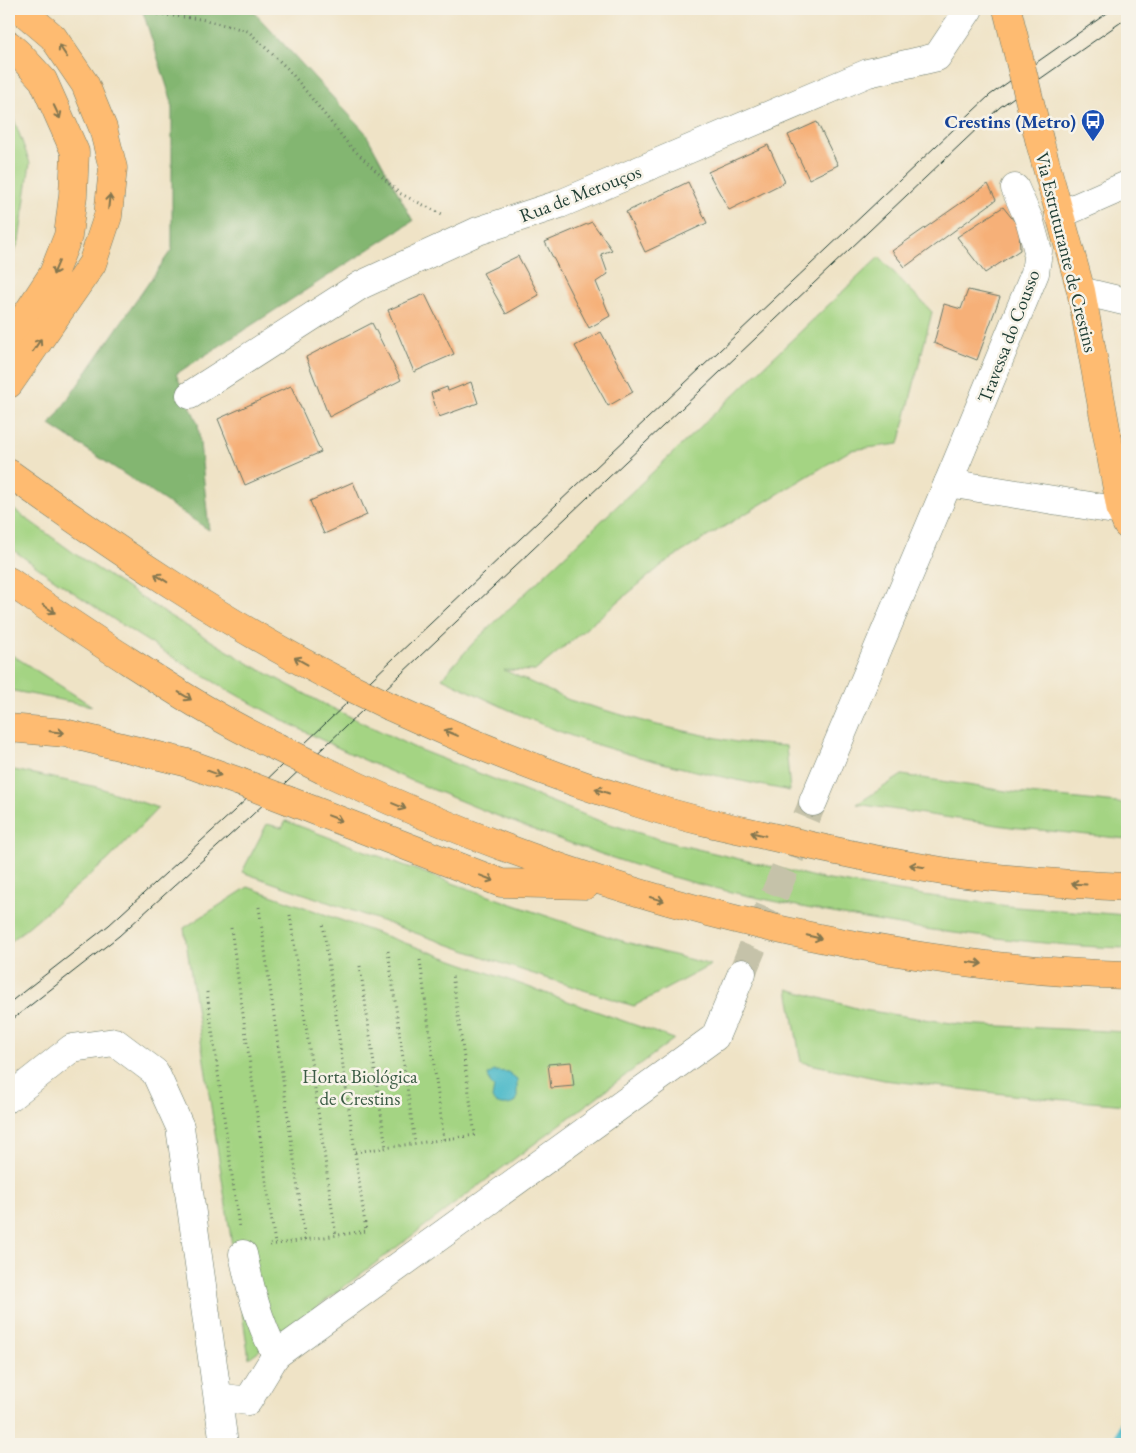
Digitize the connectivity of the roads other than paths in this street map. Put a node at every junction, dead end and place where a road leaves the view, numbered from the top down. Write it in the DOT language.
graph roads {
  1 [pos="20,9"];
  2 [pos="969,9"];
  3 [pos="1007,9"];
  4 [pos="9,45"];
  5 [pos="1127,185"];
  6 [pos="1015,188"];
  7 [pos="1059,216"];
  8 [pos="1081,291"];
  9 [pos="1127,302"];
  10 [pos="9,341"];
  11 [pos="9,384"];
  12 [pos="190,394"];
  13 [pos="9,473"];
  14 [pos="948,483"];
  15 [pos="1124,518"];
  16 [pos="9,581"];
  17 [pos="9,728"];
  18 [pos="814,802"];
  19 [pos="610,886"];
  20 [pos="1127,887"];
  21 [pos="742,973"];
  22 [pos="1127,974"];
  23 [pos="9,1098"];
  24 [pos="242,1251"];
  25 [pos="276,1355"];
  26 [pos="218,1397"];
  27 [pos="224,1444"];
  11 -- 1 [label="main road, one-way"];
  2 -- 12 [label="street, Rua de Merouços"];
  3 -- 7 [label="main road, Via Estruturante de Crestins, bridge"];
  4 -- 10 [label="main road, one-way"];
  5 -- 7 [label="street"];
  6 -- 14 [label="street, Travessa do Cousso"];
  7 -- 8 [label="main road, Via Estruturante de Crestins"];
  8 -- 9 [label="street"];
  8 -- 15 [label="main road, Via Estruturante de Crestins"];
  20 -- 13 [label="main road, one-way, bridge"];
  14 -- 15 [label="street"];
  14 -- 18 [label="street, Travessa do Cousso"];
  16 -- 19 [label="main road, one-way, bridge"];
  17 -- 19 [label="main road, one-way, bridge"];
  19 -- 22 [label="main road, one-way"];
  21 -- 25 [label="street"];
  23 -- 26 [label="street"];
  24 -- 25 [label="street"];
  25 -- 26 [label="street"];
  26 -- 27 [label="street"];
}
